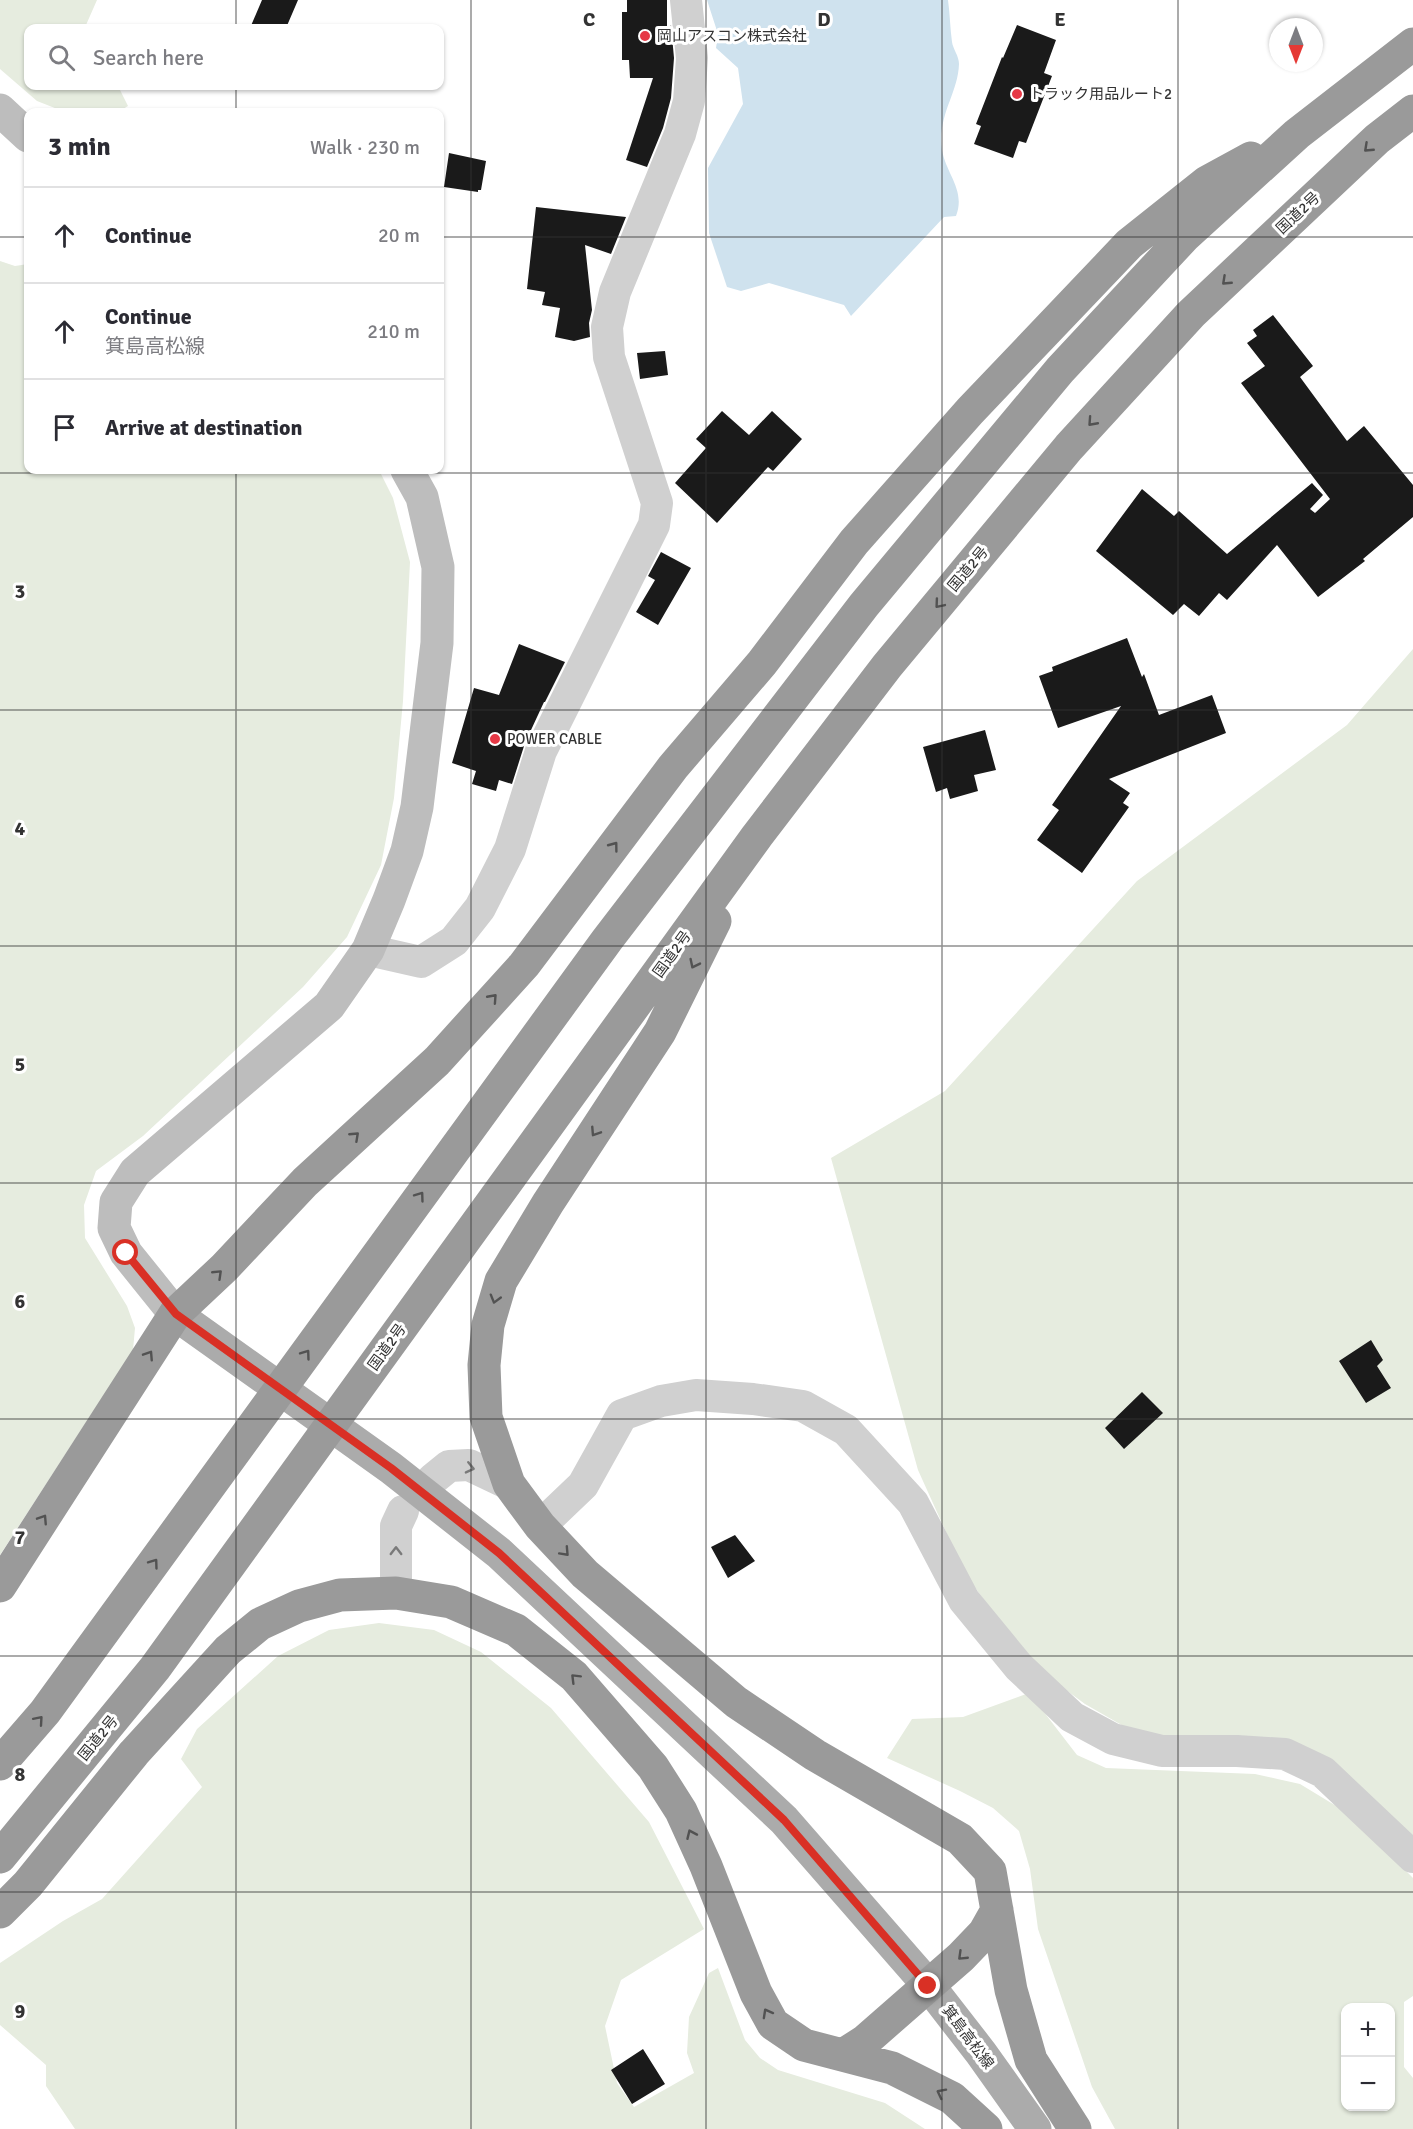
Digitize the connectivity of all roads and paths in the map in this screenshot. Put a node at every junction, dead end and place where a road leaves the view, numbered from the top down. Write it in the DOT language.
graph roads {
  1 [pos="686,0"];
  2 [pos="1413,44"];
  3 [pos="0,110"];
  4 [pos="1413,111"];
  5 [pos="24,132"];
  6 [pos="1297,134"];
  7 [pos="409,474"];
  8 [pos="757,836"];
  9 [pos="368,950"];
  10 [pos="176,1314"];
  11 [pos="433,1479"];
  12 [pos="509,1484"];
  13 [pos="403,1511"];
  14 [pos="540,1526"];
  15 [pos="0,1586"];
  16 [pos="396,1593"];
  17 [pos="0,1764"];
  18 [pos="0,1857"];
  19 [pos="1413,1857"];
  20 [pos="997,1910"];
  21 [pos="0,1912"];
  22 [pos="928,1986"];
  23 [pos="843,2055"];
  24 [pos="1032,2127"];
  25 [pos="986,2129"];
  26 [pos="1075,2129"];
  1 -- 9 [label="street"];
  2 -- 6 [label="highway"];
  3 -- 5 [label="street"];
  4 -- 8 [label="highway, 国道2号, one-way"];
  10 -- 6 [label="highway, one-way"];
  17 -- 6 [label="highway, one-way"];
  7 -- 9 [label="street"];
  8 -- 12 [label="highway, one-way"];
  8 -- 18 [label="highway, 国道2号"];
  9 -- 10 [label="street"];
  15 -- 10 [label="highway, one-way"];
  10 -- 22 [label="main road, 箕島高松線"];
  11 -- 12 [label="street, one-way"];
  12 -- 14 [label="highway"];
  16 -- 13 [label="street, one-way"];
  14 -- 19 [label="street"];
  14 -- 20 [label="highway, one-way"];
  16 -- 21 [label="highway"];
  23 -- 16 [label="highway, one-way"];
  20 -- 22 [label="highway, one-way"];
  20 -- 26 [label="highway"];
  22 -- 23 [label="highway"];
  22 -- 24 [label="main road, 箕島高松線"];
  25 -- 23 [label="highway, one-way"];
}
